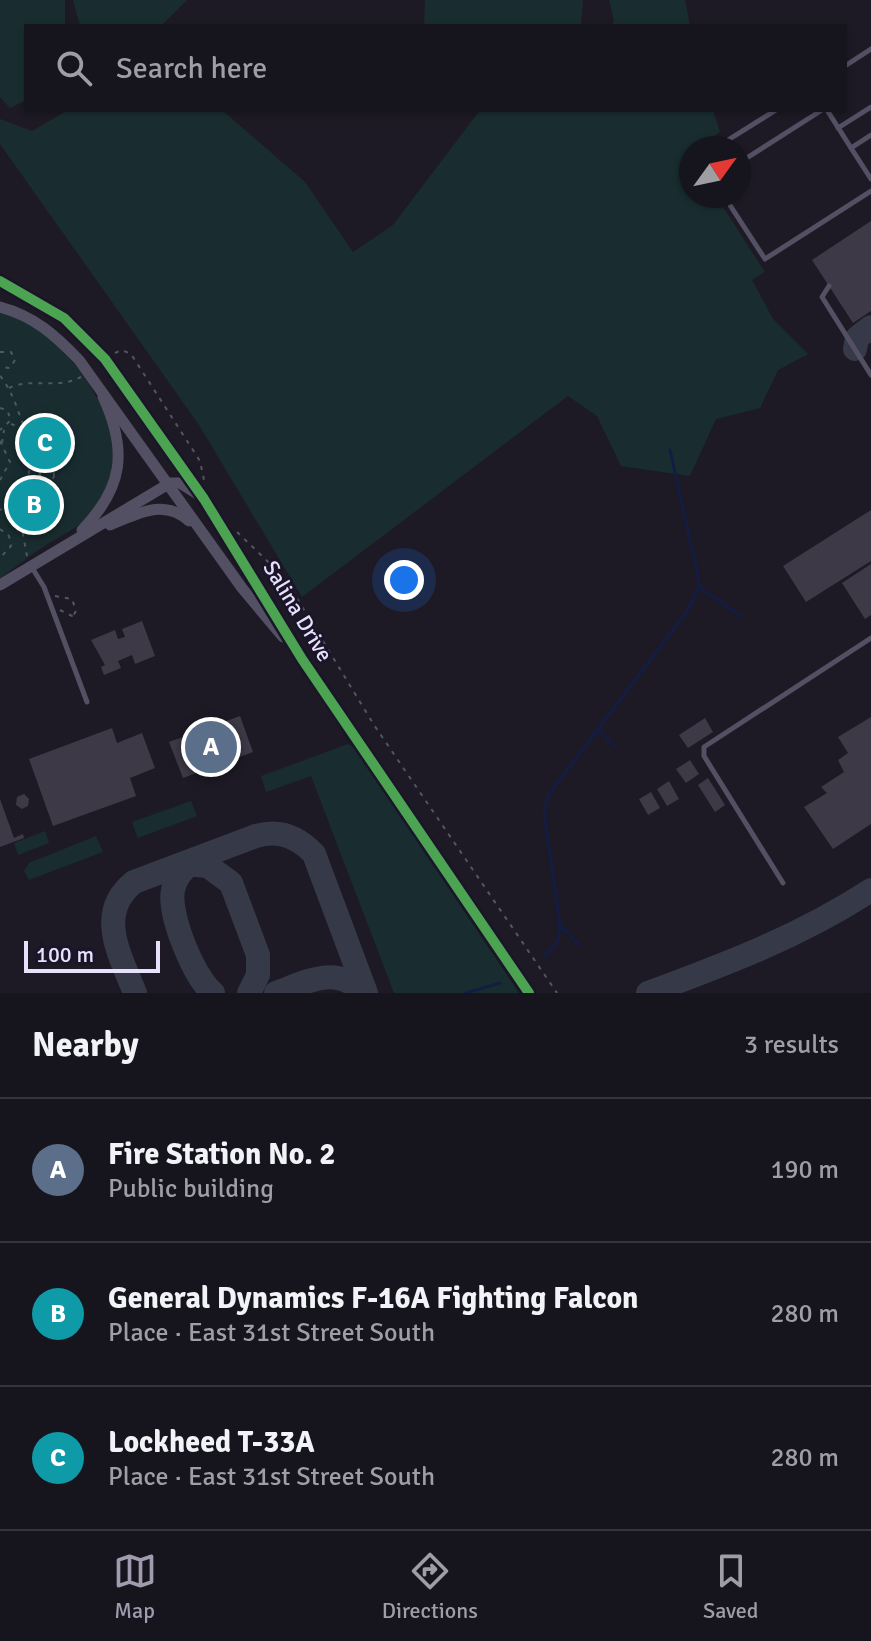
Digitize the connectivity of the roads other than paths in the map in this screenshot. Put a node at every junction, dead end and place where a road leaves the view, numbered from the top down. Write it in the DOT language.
graph roads {
  1 [pos="871,49"];
  2 [pos="847,65"];
  3 [pos="871,107"];
  4 [pos="773,112"];
  5 [pos="821,112"];
  6 [pos="826,112"];
  7 [pos="838,128"];
  8 [pos="871,135"];
  9 [pos="734,136"];
  10 [pos="851,148"];
  11 [pos="751,156"];
  12 [pos="871,179"];
  13 [pos="871,191"];
  14 [pos="732,208"];
  15 [pos="0,281"];
  16 [pos="829,286"];
  17 [pos="0,304"];
  18 [pos="90,373"];
  19 [pos="871,375"];
  20 [pos="165,445"];
  21 [pos="170,483"];
  22 [pos="205,495"];
  23 [pos="206,536"];
  24 [pos="72,540"];
  25 [pos="31,566"];
  26 [pos="0,585"];
  27 [pos="871,638"];
  28 [pos="302,659"];
  29 [pos="87,702"];
  30 [pos="783,883"];
  31 [pos="529,993"];
  1 -- 2 [label="lane"];
  3 -- 7 [label="lane"];
  4 -- 9 [label="lane"];
  5 -- 11 [label="lane"];
  6 -- 7 [label="lane"];
  7 -- 10 [label="lane"];
  8 -- 10 [label="lane"];
  10 -- 12 [label="lane"];
  13 -- 14 [label="lane"];
  15 -- 20 [label="street, Salina Drive"];
  16 -- 19 [label="lane"];
  17 -- 18 [label="street, Salina Drive"];
  18 -- 21 [label="street, Salina Drive"];
  18 -- 24 [label="street"];
  20 -- 21 [label="street, Salina Drive"];
  20 -- 22 [label="street, Salina Drive"];
  21 -- 22 [label="street"];
  21 -- 23 [label="street, Salina Drive"];
  21 -- 24 [label="street"];
  22 -- 28 [label="street, Salina Drive"];
  23 -- 24 [label="street, Salina Drive"];
  23 -- 28 [label="street, Salina Drive"];
  24 -- 25 [label="street"];
  25 -- 26 [label="street"];
  25 -- 29 [label="lane"];
  27 -- 30 [label="lane"];
  28 -- 31 [label="street, Salina Drive"];
}
